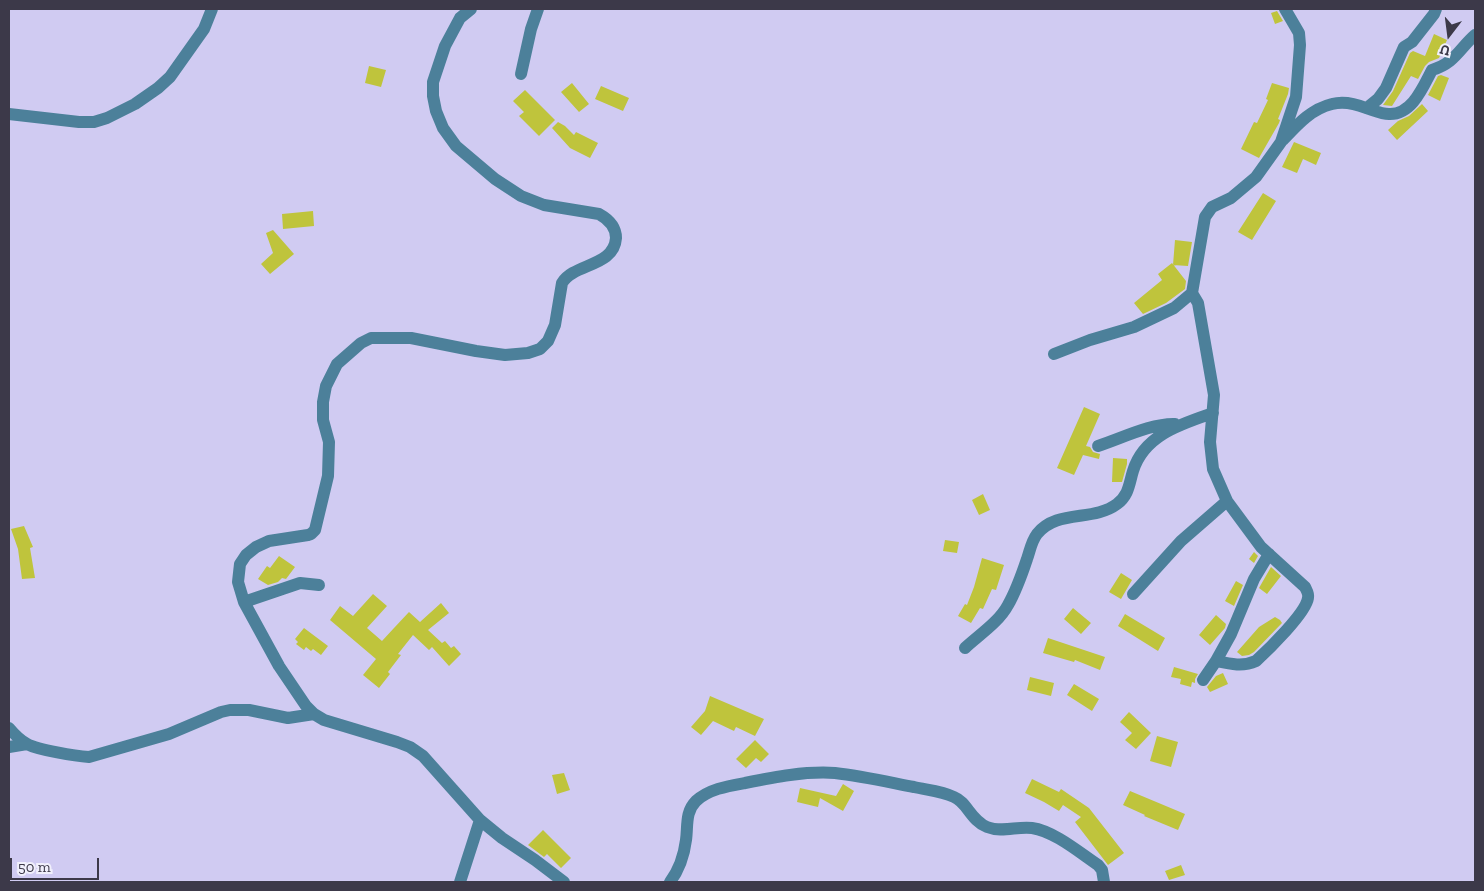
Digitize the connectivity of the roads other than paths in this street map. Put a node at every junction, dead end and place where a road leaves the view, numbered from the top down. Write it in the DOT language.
graph roads {
  1 [pos="212,9"];
  2 [pos="471,9"];
  3 [pos="538,9"];
  4 [pos="1284,9"];
  5 [pos="1436,9"];
  6 [pos="1475,35"];
  7 [pos="521,74"];
  8 [pos="1367,108"];
  9 [pos="9,114"];
  10 [pos="1281,142"];
  11 [pos="1192,292"];
  12 [pos="1054,354"];
  13 [pos="1213,413"];
  14 [pos="1182,424"];
  15 [pos="1098,446"];
  16 [pos="1227,502"];
  17 [pos="1269,554"];
  18 [pos="319,585"];
  19 [pos="1133,594"];
  20 [pos="244,602"];
  21 [pos="965,648"];
  22 [pos="1216,661"];
  23 [pos="1203,680"];
  24 [pos="314,714"];
  25 [pos="9,728"];
  26 [pos="27,744"];
  27 [pos="9,747"];
  28 [pos="480,820"];
  29 [pos="460,882"];
  30 [pos="564,882"];
  31 [pos="670,882"];
  32 [pos="1104,882"];
  1 -- 9 [label="street"];
  2 -- 20 [label="street"];
  3 -- 7 [label="street"];
  4 -- 10 [label="street"];
  5 -- 8 [label="street"];
  6 -- 8 [label="street"];
  8 -- 10 [label="street"];
  10 -- 11 [label="street"];
  11 -- 12 [label="street"];
  11 -- 13 [label="street"];
  13 -- 14 [label="street"];
  13 -- 16 [label="street"];
  14 -- 15 [label="street"];
  14 -- 21 [label="street"];
  16 -- 17 [label="street"];
  16 -- 19 [label="street"];
  17 -- 22 [label="street"];
  17 -- 22 [label="street"];
  18 -- 20 [label="street"];
  20 -- 24 [label="street"];
  22 -- 23 [label="street"];
  24 -- 26 [label="street"];
  24 -- 28 [label="street"];
  25 -- 26 [label="street"];
  26 -- 27 [label="street"];
  28 -- 29 [label="street"];
  28 -- 30 [label="street"];
  31 -- 32 [label="street"];
}
